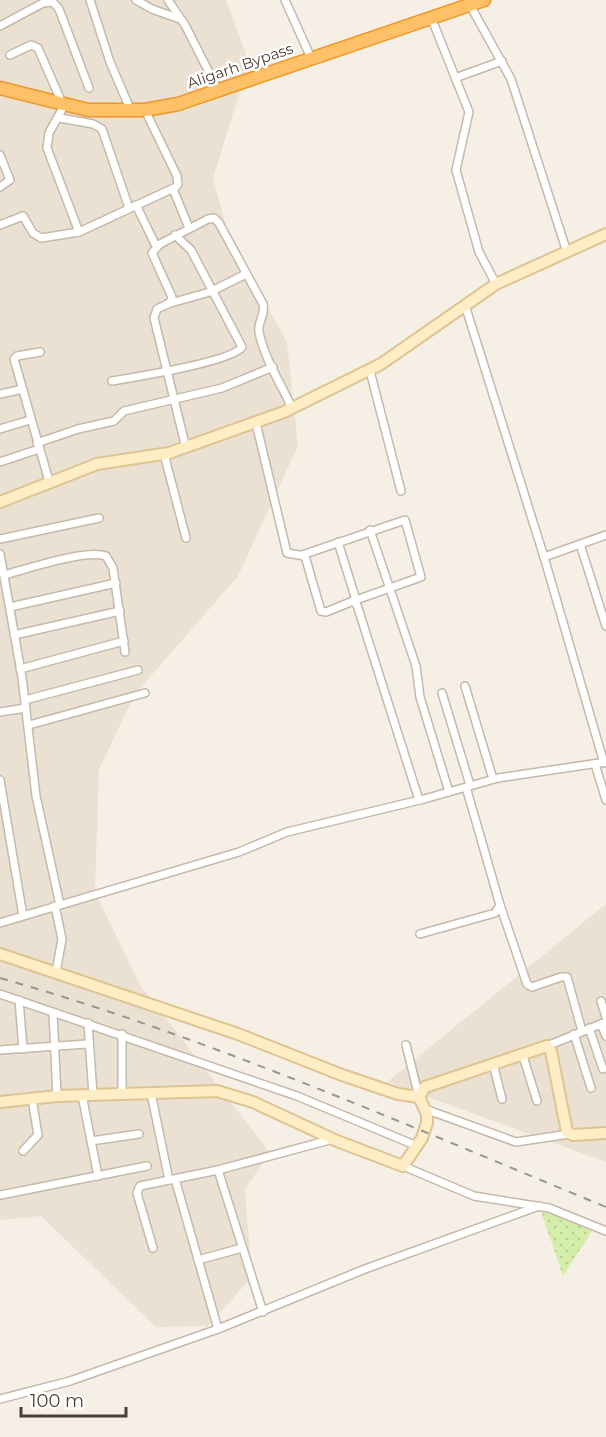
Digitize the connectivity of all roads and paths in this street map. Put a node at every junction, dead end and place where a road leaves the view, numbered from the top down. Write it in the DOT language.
graph roads {
  1 [pos="92,0"];
  2 [pos="136,0"];
  3 [pos="168,0"];
  4 [pos="285,0"];
  5 [pos="484,0"];
  6 [pos="470,5"];
  7 [pos="180,19"];
  8 [pos="433,23"];
  9 [pos="0,26"];
  10 [pos="10,55"];
  11 [pos="311,58"];
  12 [pos="502,61"];
  13 [pos="455,78"];
  14 [pos="0,88"];
  15 [pos="88,88"];
  16 [pos="218,90"];
  17 [pos="63,110"];
  18 [pos="145,110"];
  19 [pos="131,111"];
  20 [pos="0,155"];
  21 [pos="0,187"];
  22 [pos="173,189"];
  23 [pos="132,207"];
  24 [pos="0,225"];
  25 [pos="189,228"];
  26 [pos="79,232"];
  27 [pos="606,234"];
  28 [pos="176,235"];
  29 [pos="156,246"];
  30 [pos="567,252"];
  31 [pos="246,274"];
  32 [pos="496,284"];
  33 [pos="214,291"];
  34 [pos="167,304"];
  35 [pos="465,305"];
  36 [pos="40,352"];
  37 [pos="273,367"];
  38 [pos="167,370"];
  39 [pos="370,371"];
  40 [pos="112,381"];
  41 [pos="22,389"];
  42 [pos="0,394"];
  43 [pos="175,400"];
  44 [pos="292,408"];
  45 [pos="30,420"];
  46 [pos="256,423"];
  47 [pos="0,429"];
  48 [pos="38,446"];
  49 [pos="186,448"];
  50 [pos="164,454"];
  51 [pos="0,462"];
  52 [pos="50,481"];
  53 [pos="401,490"];
  54 [pos="0,501"];
  55 [pos="99,518"];
  56 [pos="370,530"];
  57 [pos="606,535"];
  58 [pos="186,538"];
  59 [pos="0,540"];
  60 [pos="338,542"];
  61 [pos="580,544"];
  62 [pos="0,554"];
  63 [pos="302,555"];
  64 [pos="544,557"];
  65 [pos="4,575"];
  66 [pos="116,583"];
  67 [pos="391,588"];
  68 [pos="354,600"];
  69 [pos="10,607"];
  70 [pos="120,611"];
  71 [pos="606,626"];
  72 [pos="14,634"];
  73 [pos="124,641"];
  74 [pos="125,652"];
  75 [pos="20,669"];
  76 [pos="138,670"];
  77 [pos="465,686"];
  78 [pos="145,693"];
  79 [pos="442,693"];
  80 [pos="25,704"];
  81 [pos="0,712"];
  82 [pos="29,725"];
  83 [pos="605,762"];
  84 [pos="595,764"];
  85 [pos="493,779"];
  86 [pos="0,780"];
  87 [pos="468,786"];
  88 [pos="449,792"];
  89 [pos="419,800"];
  90 [pos="606,800"];
  91 [pos="57,905"];
  92 [pos="501,905"];
  93 [pos="23,916"];
  94 [pos="0,923"];
  95 [pos="420,934"];
  96 [pos="0,954"];
  97 [pos="56,972"];
  98 [pos="0,994"];
  99 [pos="19,1000"];
  100 [pos="601,1001"];
  101 [pos="53,1012"];
  102 [pos="604,1021"];
  103 [pos="88,1023"];
  104 [pos="586,1030"];
  105 [pos="123,1034"];
  106 [pos="574,1034"];
  107 [pos="606,1036"];
  108 [pos="87,1044"];
  109 [pos="406,1045"];
  110 [pos="547,1046"];
  111 [pos="55,1047"];
  112 [pos="23,1049"];
  113 [pos="0,1050"];
  114 [pos="522,1053"];
  115 [pos="492,1064"];
  116 [pos="603,1069"];
  117 [pos="591,1088"];
  118 [pos="151,1093"];
  119 [pos="122,1094"];
  120 [pos="87,1095"];
  121 [pos="57,1096"];
  122 [pos="419,1097"];
  123 [pos="32,1099"];
  124 [pos="502,1100"];
  125 [pos="537,1101"];
  126 [pos="0,1102"];
  127 [pos="425,1109"];
  128 [pos="606,1133"];
  129 [pos="139,1134"];
  130 [pos="569,1134"];
  131 [pos="334,1139"];
  132 [pos="91,1141"];
  133 [pos="417,1146"];
  134 [pos="23,1151"];
  135 [pos="147,1166"];
  136 [pos="403,1166"];
  137 [pos="218,1170"];
  138 [pos="98,1176"];
  139 [pos="172,1179"];
  140 [pos="0,1195"];
  141 [pos="539,1206"];
  142 [pos="606,1231"];
  143 [pos="153,1248"];
  144 [pos="242,1248"];
  145 [pos="198,1260"];
  146 [pos="263,1312"];
  147 [pos="218,1329"];
  148 [pos="0,1399"];
  1 -- 19 [label="street"];
  2 -- 7 [label="street"];
  3 -- 7 [label="street"];
  4 -- 11 [label="street"];
  5 -- 6 [label="highway, Aligarh Bypass"];
  6 -- 8 [label="highway, Aligarh Bypass"];
  6 -- 12 [label="street"];
  7 -- 16 [label="street"];
  8 -- 11 [label="highway, Aligarh Bypass"];
  8 -- 13 [label="street"];
  9 -- 15 [label="street"];
  10 -- 17 [label="street"];
  11 -- 16 [label="highway, Aligarh Bypass"];
  12 -- 13 [label="street"];
  12 -- 30 [label="street"];
  13 -- 32 [label="street"];
  14 -- 17 [label="highway, Aligarh Bypass"];
  16 -- 18 [label="highway, Aligarh Bypass"];
  17 -- 19 [label="highway, Aligarh Bypass"];
  17 -- 23 [label="street"];
  17 -- 26 [label="street"];
  18 -- 19 [label="highway, Aligarh Bypass"];
  18 -- 22 [label="street"];
  20 -- 21 [label="street"];
  22 -- 23 [label="street"];
  22 -- 25 [label="street"];
  23 -- 26 [label="street"];
  23 -- 29 [label="street"];
  24 -- 26 [label="street"];
  25 -- 28 [label="street"];
  25 -- 31 [label="street"];
  27 -- 30 [label="street"];
  28 -- 29 [label="street"];
  28 -- 33 [label="street"];
  29 -- 34 [label="street"];
  30 -- 32 [label="street"];
  31 -- 33 [label="street"];
  31 -- 37 [label="street"];
  32 -- 35 [label="street"];
  33 -- 34 [label="street"];
  33 -- 38 [label="street"];
  34 -- 38 [label="street"];
  35 -- 39 [label="street"];
  35 -- 64 [label="street"];
  36 -- 41 [label="street"];
  37 -- 43 [label="street"];
  37 -- 44 [label="street"];
  38 -- 40 [label="street"];
  38 -- 43 [label="street"];
  39 -- 44 [label="street"];
  39 -- 53 [label="street"];
  41 -- 42 [label="street"];
  41 -- 45 [label="street"];
  43 -- 48 [label="street"];
  43 -- 49 [label="street"];
  44 -- 46 [label="street"];
  45 -- 47 [label="street"];
  45 -- 48 [label="street"];
  46 -- 49 [label="street"];
  46 -- 63 [label="street"];
  48 -- 51 [label="street"];
  48 -- 52 [label="street"];
  49 -- 50 [label="street"];
  50 -- 52 [label="street"];
  50 -- 58 [label="street"];
  52 -- 54 [label="street"];
  55 -- 59 [label="street"];
  56 -- 60 [label="street"];
  56 -- 67 [label="street"];
  56 -- 67 [label="street"];
  57 -- 61 [label="street"];
  60 -- 63 [label="street"];
  60 -- 68 [label="street"];
  61 -- 64 [label="street"];
  61 -- 71 [label="street"];
  62 -- 65 [label="street"];
  63 -- 68 [label="street"];
  64 -- 83 [label="street"];
  65 -- 66 [label="street"];
  65 -- 69 [label="street"];
  66 -- 69 [label="street"];
  66 -- 70 [label="street"];
  67 -- 68 [label="street"];
  67 -- 88 [label="street"];
  68 -- 89 [label="street"];
  69 -- 72 [label="street"];
  70 -- 72 [label="street"];
  70 -- 73 [label="street"];
  72 -- 75 [label="street"];
  73 -- 74 [label="street"];
  73 -- 75 [label="street"];
  75 -- 80 [label="street"];
  76 -- 80 [label="street"];
  77 -- 85 [label="street"];
  78 -- 82 [label="street"];
  79 -- 87 [label="street"];
  80 -- 81 [label="street"];
  80 -- 82 [label="street"];
  82 -- 91 [label="street"];
  83 -- 84 [label="street"];
  84 -- 85 [label="street"];
  84 -- 90 [label="street"];
  85 -- 87 [label="street"];
  86 -- 93 [label="street"];
  87 -- 88 [label="street"];
  87 -- 92 [label="street"];
  88 -- 89 [label="street"];
  89 -- 91 [label="street"];
  91 -- 93 [label="street"];
  91 -- 97 [label="street"];
  92 -- 95 [label="street"];
  92 -- 104 [label="street"];
  93 -- 94 [label="street"];
  96 -- 97 [label="street"];
  97 -- 122 [label="street"];
  98 -- 99 [label="street"];
  99 -- 101 [label="street"];
  99 -- 112 [label="street"];
  100 -- 102 [label="street"];
  101 -- 103 [label="street"];
  101 -- 111 [label="street"];
  102 -- 104 [label="street"];
  102 -- 107 [label="street"];
  103 -- 105 [label="street"];
  103 -- 108 [label="street"];
  104 -- 106 [label="street"];
  104 -- 116 [label="street"];
  105 -- 119 [label="street"];
  105 -- 133 [label="street"];
  106 -- 110 [label="street"];
  106 -- 117 [label="street"];
  108 -- 111 [label="street"];
  108 -- 120 [label="street"];
  109 -- 122 [label="street"];
  110 -- 114 [label="street"];
  110 -- 130 [label="street"];
  111 -- 112 [label="street"];
  111 -- 121 [label="street"];
  112 -- 113 [label="street"];
  114 -- 115 [label="street"];
  114 -- 125 [label="street"];
  115 -- 122 [label="street"];
  115 -- 124 [label="street"];
  118 -- 119 [label="street"];
  118 -- 131 [label="street"];
  118 -- 139 [label="street"];
  119 -- 120 [label="street"];
  120 -- 121 [label="street"];
  120 -- 132 [label="street"];
  121 -- 123 [label="street"];
  122 -- 127 [label="street"];
  123 -- 126 [label="street"];
  123 -- 134 [label="street"];
  127 -- 130 [label="street"];
  127 -- 133 [label="street"];
  128 -- 130 [label="street"];
  129 -- 132 [label="street"];
  131 -- 136 [label="street"];
  131 -- 137 [label="street"];
  132 -- 138 [label="street"];
  133 -- 136 [label="street"];
  135 -- 138 [label="street"];
  136 -- 141 [label="street"];
  137 -- 139 [label="street"];
  137 -- 144 [label="street"];
  138 -- 140 [label="street"];
  139 -- 143 [label="street"];
  139 -- 145 [label="street"];
  141 -- 142 [label="street"];
  141 -- 146 [label="street"];
  144 -- 145 [label="street"];
  144 -- 146 [label="street"];
  145 -- 147 [label="street"];
  146 -- 147 [label="street"];
  147 -- 148 [label="street"];
}
